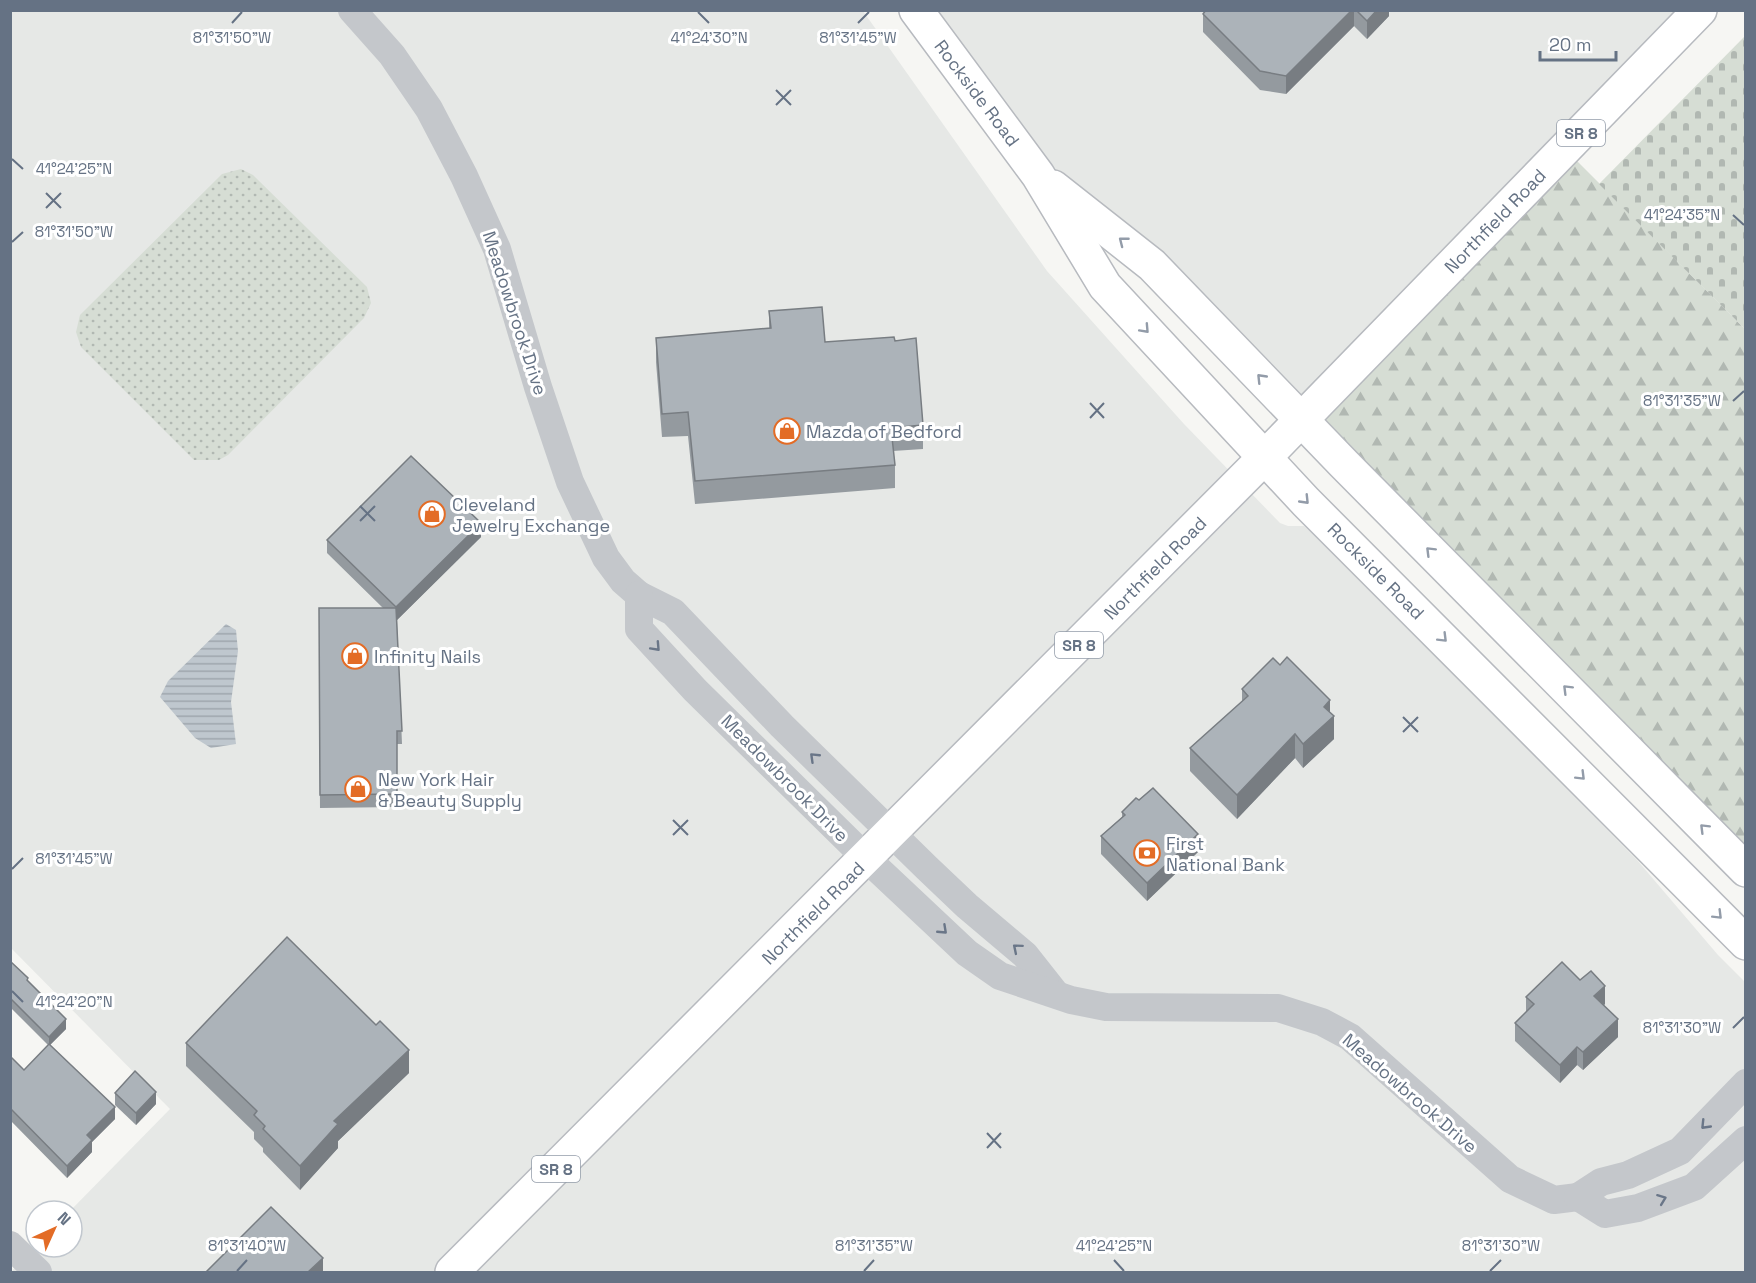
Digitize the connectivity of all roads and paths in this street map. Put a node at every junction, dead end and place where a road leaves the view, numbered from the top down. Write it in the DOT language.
graph roads {
  1 [pos="352,10"];
  2 [pos="916,10"];
  3 [pos="1700,10"];
  4 [pos="1038,175"];
  5 [pos="1302,420"];
  6 [pos="1265,457"];
  7 [pos="639,595"];
  8 [pos="892,833"];
  9 [pos="867,859"];
  10 [pos="1746,870"];
  11 [pos="1746,943"];
  12 [pos="1055,993"];
  13 [pos="1746,1083"];
  14 [pos="1746,1140"];
  15 [pos="1578,1197"];
  16 [pos="10,1245"];
  17 [pos="38,1272"];
  18 [pos="452,1272"];
  1 -- 7 [label="street, Meadowbrook Drive"];
  2 -- 4 [label="main road, Rockside Road"];
  3 -- 5 [label="main road, Northfield Road / SR 8"];
  5 -- 4 [label="main road, Rockside Road, one-way"];
  4 -- 6 [label="main road, Rockside Road, one-way"];
  5 -- 6 [label="main road, Northfield Road / SR 8"];
  10 -- 5 [label="main road, Rockside Road, one-way"];
  6 -- 8 [label="main road, Northfield Road / SR 8"];
  6 -- 11 [label="main road, Rockside Road, one-way"];
  8 -- 7 [label="street, Meadowbrook Drive, one-way"];
  7 -- 9 [label="street, Meadowbrook Drive, one-way"];
  8 -- 9 [label="main road, Northfield Road / SR 8"];
  12 -- 8 [label="street, Meadowbrook Drive, one-way"];
  9 -- 12 [label="street, Meadowbrook Drive, one-way"];
  9 -- 18 [label="main road, Northfield Road / SR 8"];
  12 -- 15 [label="street, Meadowbrook Drive"];
  13 -- 15 [label="street, one-way"];
  15 -- 14 [label="street, one-way"];
  16 -- 17 [label="street"];
}
